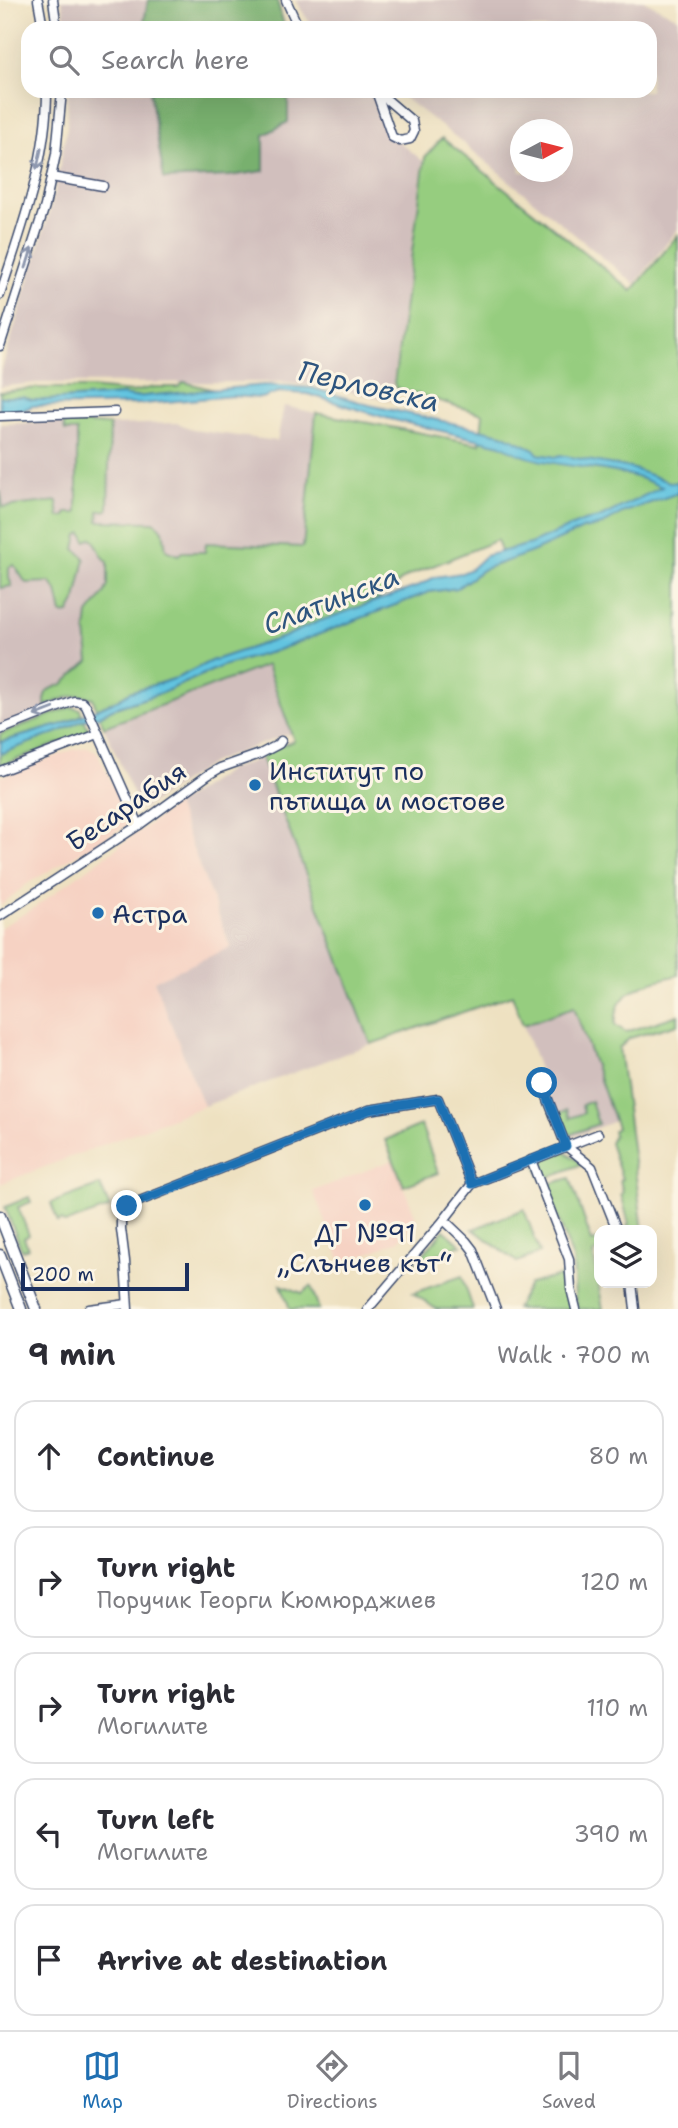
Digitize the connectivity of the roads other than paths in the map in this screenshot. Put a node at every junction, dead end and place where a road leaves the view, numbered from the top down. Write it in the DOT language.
graph roads {
  1 [pos="38,0"];
  2 [pos="53,0"];
  3 [pos="286,0"];
  4 [pos="42,21"];
  5 [pos="56,21"];
  6 [pos="296,21"];
  7 [pos="46,98"];
  8 [pos="61,98"];
  9 [pos="378,98"];
  10 [pos="384,98"];
  11 [pos="51,177"];
  12 [pos="103,186"];
  13 [pos="0,295"];
  14 [pos="0,346"];
  15 [pos="115,412"];
  16 [pos="0,416"];
  17 [pos="0,730"];
  18 [pos="96,730"];
  19 [pos="281,741"];
  20 [pos="0,771"];
  21 [pos="139,825"];
  22 [pos="0,916"];
  23 [pos="542,1083"];
  24 [pos="598,1134"];
  25 [pos="566,1146"];
  26 [pos="531,1160"];
  27 [pos="472,1184"];
  28 [pos="0,1216"];
  29 [pos="444,1220"];
  30 [pos="615,1225"];
  31 [pos="0,1255"];
  32 [pos="633,1288"];
  33 [pos="128,1307"];
  34 [pos="21,1309"];
  35 [pos="36,1309"];
  36 [pos="89,1309"];
  37 [pos="369,1309"];
  38 [pos="496,1309"];
  39 [pos="576,1309"];
  40 [pos="635,1309"];
  1 -- 4 [label="street"];
  2 -- 5 [label="street"];
  3 -- 6 [label="street"];
  7 -- 13 [label="street, one-way"];
  8 -- 11 [label="street"];
  9 -- 10 [label="street"];
  11 -- 12 [label="street"];
  14 -- 11 [label="street, one-way"];
  15 -- 16 [label="street"];
  18 -- 17 [label="street, one-way"];
  18 -- 20 [label="street"];
  18 -- 21 [label="street"];
  19 -- 21 [label="street, Бесарабия"];
  21 -- 22 [label="street, Бесарабия"];
  23 -- 25 [label="street"];
  24 -- 25 [label="street"];
  25 -- 26 [label="street"];
  25 -- 30 [label="street"];
  26 -- 27 [label="street"];
  26 -- 39 [label="street"];
  27 -- 29 [label="street"];
  27 -- 33 [label="street"];
  28 -- 35 [label="main road"];
  29 -- 37 [label="street"];
  29 -- 38 [label="street"];
  31 -- 34 [label="main road"];
  32 -- 40 [label="street"];
  33 -- 36 [label="street"];
}
